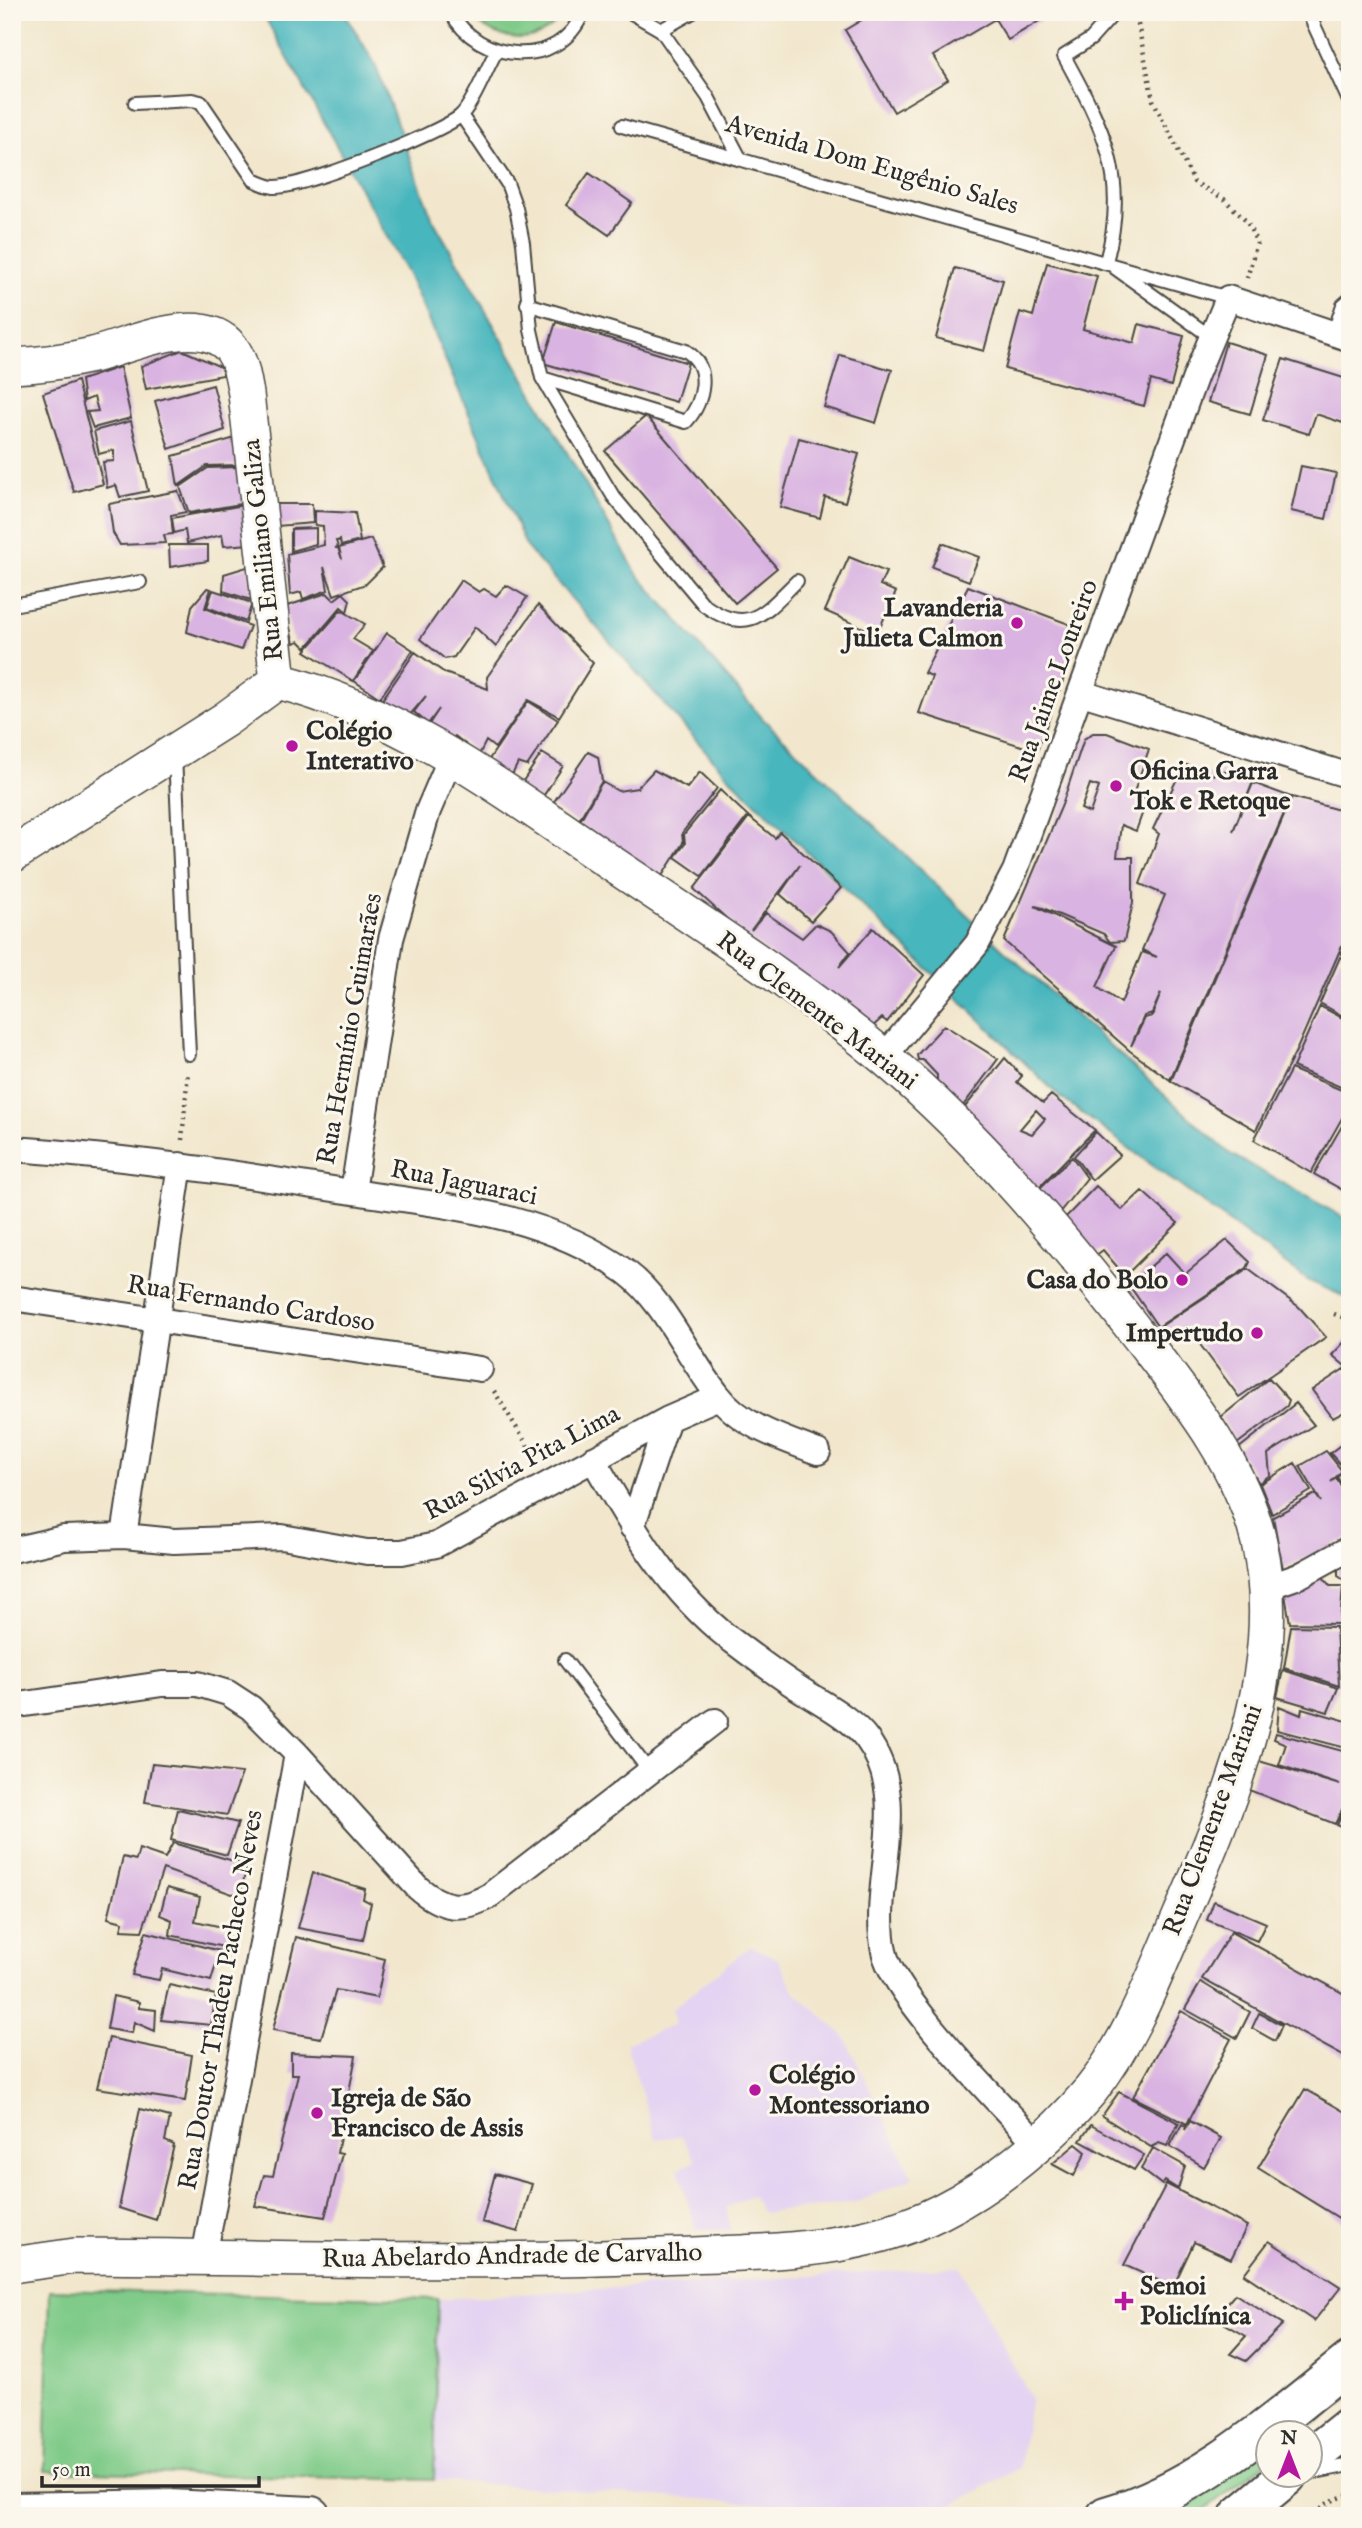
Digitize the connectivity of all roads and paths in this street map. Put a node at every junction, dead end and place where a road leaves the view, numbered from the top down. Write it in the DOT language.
graph roads {
  1 [pos="451,12"];
  2 [pos="583,12"];
  3 [pos="630,12"];
  4 [pos="692,12"];
  5 [pos="1145,12"];
  6 [pos="1308,12"];
  7 [pos="1116,13"];
  8 [pos="661,30"];
  9 [pos="496,52"];
  10 [pos="135,103"];
  11 [pos="1350,103"];
  12 [pos="461,116"];
  13 [pos="622,126"];
  14 [pos="740,158"];
  15 [pos="1106,261"];
  16 [pos="1350,299"];
  17 [pos="1234,300"];
  18 [pos="527,304"];
  19 [pos="1211,337"];
  20 [pos="1342,337"];
  21 [pos="12,366"];
  22 [pos="542,378"];
  23 [pos="140,582"];
  24 [pos="797,582"];
  25 [pos="12,605"];
  26 [pos="278,681"];
  27 [pos="1082,693"];
  28 [pos="175,752"];
  29 [pos="451,757"];
  30 [pos="1350,776"];
  31 [pos="15,847"];
  32 [pos="189,1054"];
  33 [pos="884,1057"];
  34 [pos="12,1149"];
  35 [pos="180,1165"];
  36 [pos="353,1192"];
  37 [pos="12,1298"];
  38 [pos="1334,1314"];
  39 [pos="156,1319"];
  40 [pos="1350,1320"];
  41 [pos="480,1368"];
  42 [pos="719,1397"];
  43 [pos="668,1419"];
  44 [pos="818,1452"];
  45 [pos="593,1459"];
  46 [pos="550,1482"];
  47 [pos="632,1527"];
  48 [pos="124,1535"];
  49 [pos="1350,1548"];
  50 [pos="12,1550"];
  51 [pos="1265,1588"];
  52 [pos="565,1660"];
  53 [pos="12,1706"];
  54 [pos="715,1721"];
  55 [pos="297,1754"];
  56 [pos="649,1771"];
  57 [pos="1038,2145"];
  58 [pos="944,2211"];
  59 [pos="12,2245"];
  60 [pos="75,2256"];
  61 [pos="204,2257"];
  62 [pos="12,2265"];
  63 [pos="1350,2361"];
  64 [pos="1350,2426"];
  65 [pos="1324,2449"];
  66 [pos="1350,2465"];
  67 [pos="1324,2468"];
  68 [pos="12,2487"];
  69 [pos="1273,2490"];
  70 [pos="1350,2494"];
  71 [pos="170,2509"];
  72 [pos="12,2512"];
  73 [pos="311,2516"];
  74 [pos="1106,2516"];
  75 [pos="1239,2516"];
  76 [pos="1309,2516"];
  1 -- 9 [label="lane"];
  2 -- 9 [label="lane"];
  3 -- 8 [label="lane"];
  4 -- 8 [label="lane"];
  5 -- 17 [label="path"];
  6 -- 11 [label="lane"];
  7 -- 15 [label="lane"];
  8 -- 14 [label="lane"];
  9 -- 12 [label="lane"];
  10 -- 12 [label="lane"];
  12 -- 18 [label="lane"];
  13 -- 14 [label="lane, Avenida Dom Eugênio Sales"];
  14 -- 15 [label="lane, Avenida Dom Eugênio Sales"];
  15 -- 17 [label="lane, Avenida Dom Eugênio Sales"];
  15 -- 19 [label="lane, Avenida Dom Eugênio Sales"];
  16 -- 20 [label="lane"];
  17 -- 19 [label="street, Rua Jaime Loureiro"];
  17 -- 20 [label="street, Avenida Dom Eugênio Sales"];
  18 -- 22 [label="lane"];
  18 -- 22 [label="lane"];
  19 -- 27 [label="street, Rua Jaime Loureiro"];
  21 -- 26 [label="street, Rua Emiliano Galiza"];
  22 -- 24 [label="lane"];
  23 -- 25 [label="lane"];
  26 -- 28 [label="street, Rua Emiliano Galiza"];
  26 -- 29 [label="street, Rua Clemente Mariani"];
  27 -- 30 [label="street"];
  27 -- 33 [label="street, Rua Jaime Loureiro"];
  28 -- 31 [label="street, Rua Emiliano Galiza"];
  28 -- 32 [label="lane"];
  29 -- 33 [label="street, Rua Clemente Mariani"];
  29 -- 36 [label="street, Rua Hermínio Guimarães"];
  32 -- 35 [label="path"];
  33 -- 51 [label="street, Rua Clemente Mariani"];
  34 -- 35 [label="street, Rua Jaguaraci"];
  35 -- 36 [label="street, Rua Jaguaraci"];
  35 -- 39 [label="street"];
  36 -- 42 [label="street, Rua Jaguaraci"];
  37 -- 39 [label="street, Rua Fernando Cardoso"];
  38 -- 40 [label="path"];
  39 -- 41 [label="street, Rua Fernando Cardoso"];
  39 -- 48 [label="street"];
  41 -- 46 [label="path"];
  42 -- 43 [label="street, Rua Silvia Pita Lima"];
  42 -- 44 [label="street, Rua Jaguaraci"];
  43 -- 45 [label="street, Rua Silvia Pita Lima"];
  43 -- 47 [label="street"];
  45 -- 46 [label="street, Rua Silvia Pita Lima"];
  45 -- 47 [label="street"];
  46 -- 48 [label="street, Rua Silvia Pita Lima"];
  47 -- 57 [label="street"];
  48 -- 50 [label="street, Rua Silvia Pita Lima"];
  49 -- 51 [label="street"];
  51 -- 57 [label="street, Rua Clemente Mariani"];
  52 -- 56 [label="lane"];
  53 -- 55 [label="street"];
  54 -- 56 [label="street"];
  55 -- 56 [label="street"];
  55 -- 61 [label="street, Rua Doutor Thadeu Pacheco Neves"];
  57 -- 58 [label="street, Rua Clemente Mariani"];
  58 -- 61 [label="street, Rua Abelardo Andrade de Carvalho"];
  59 -- 60 [label="street, Rua Abelardo Andrade de Carvalho"];
  60 -- 61 [label="street, Rua Abelardo Andrade de Carvalho"];
  60 -- 62 [label="street, Rua Abelardo Andrade de Carvalho"];
  63 -- 74 [label="main road"];
  64 -- 65 [label="main road"];
  66 -- 67 [label="lane"];
  68 -- 71 [label="main road"];
  69 -- 75 [label="main road"];
  70 -- 76 [label="path"];
  71 -- 72 [label="main road"];
  71 -- 73 [label="main road"];
}
